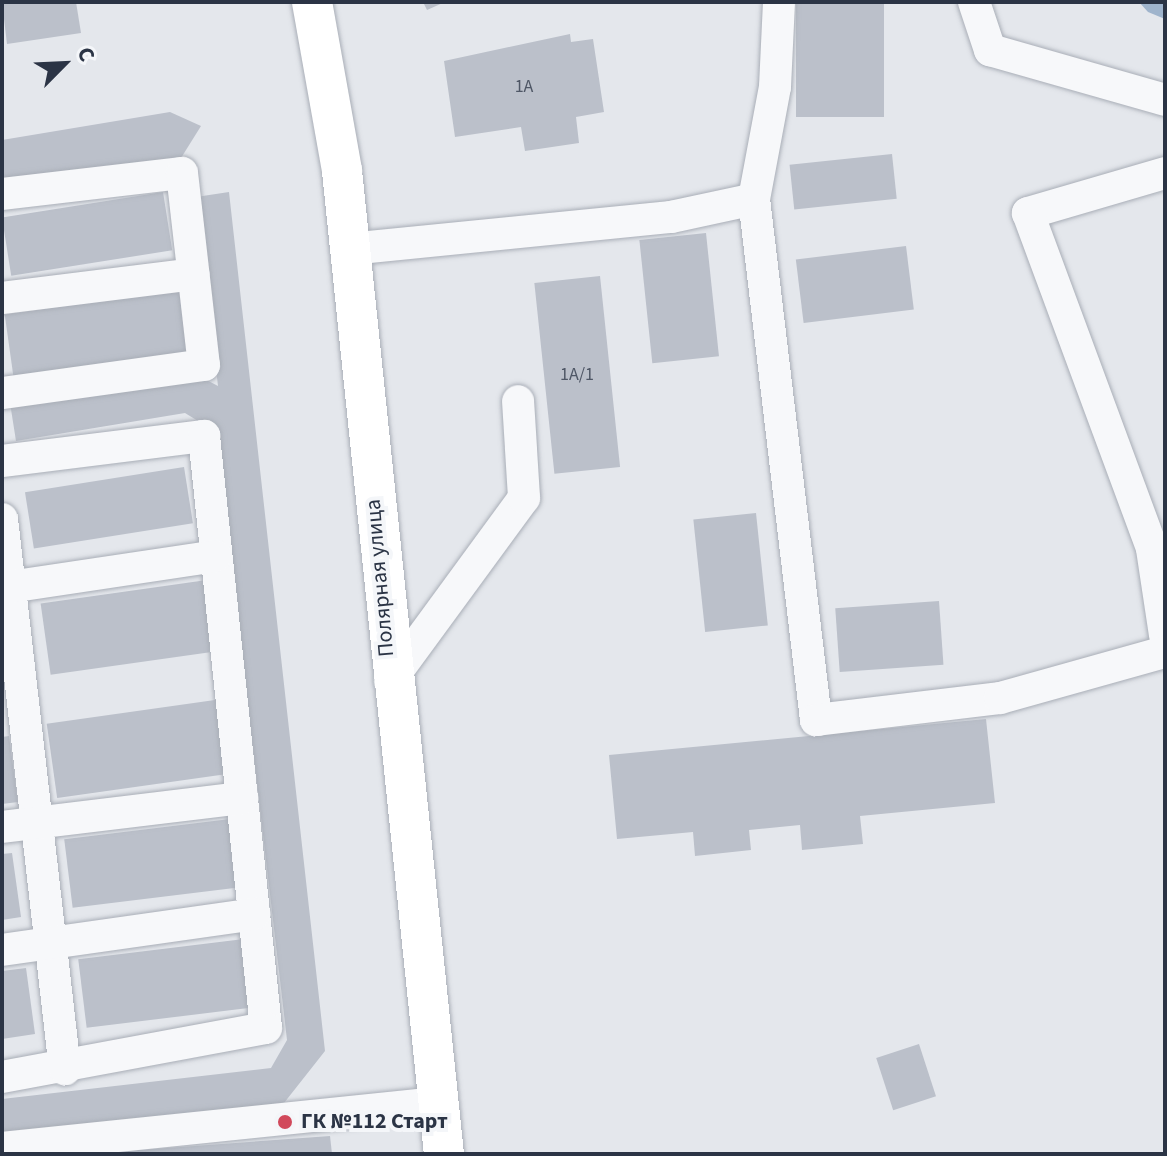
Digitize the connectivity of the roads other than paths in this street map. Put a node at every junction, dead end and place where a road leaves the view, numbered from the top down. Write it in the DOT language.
graph roads {
  1 [pos="312,2"];
  2 [pos="779,2"];
  3 [pos="974,2"];
  4 [pos="1165,100"];
  5 [pos="1165,173"];
  6 [pos="2,194"];
  7 [pos="754,199"];
  8 [pos="349,249"];
  9 [pos="194,274"];
  10 [pos="2,298"];
  11 [pos="2,393"];
  12 [pos="518,401"];
  13 [pos="2,461"];
  14 [pos="2,519"];
  15 [pos="216,556"];
  16 [pos="6,587"];
  17 [pos="1165,635"];
  18 [pos="1165,652"];
  19 [pos="390,681"];
  20 [pos="12,700"];
  21 [pos="242,798"];
  22 [pos="37,822"];
  23 [pos="2,827"];
  24 [pos="254,914"];
  25 [pos="50,941"];
  26 [pos="2,950"];
  27 [pos="65,1069"];
  28 [pos="2,1077"];
  29 [pos="439,1103"];
  30 [pos="2,1148"];
  31 [pos="444,1154"];
  1 -- 8 [label="main road, Полярная улица"];
  2 -- 7 [label="lane"];
  3 -- 4 [label="lane"];
  5 -- 17 [label="lane"];
  6 -- 9 [label="lane"];
  7 -- 8 [label="lane"];
  7 -- 18 [label="lane"];
  8 -- 19 [label="main road, Полярная улица"];
  9 -- 10 [label="lane"];
  9 -- 11 [label="lane"];
  12 -- 19 [label="lane"];
  13 -- 15 [label="lane"];
  14 -- 16 [label="lane"];
  15 -- 16 [label="lane"];
  15 -- 21 [label="lane"];
  16 -- 20 [label="lane"];
  19 -- 29 [label="main road, Полярная улица"];
  20 -- 22 [label="lane"];
  21 -- 22 [label="lane"];
  21 -- 24 [label="lane"];
  22 -- 23 [label="lane"];
  22 -- 25 [label="lane"];
  24 -- 25 [label="lane"];
  24 -- 27 [label="lane"];
  25 -- 26 [label="lane"];
  25 -- 27 [label="lane"];
  27 -- 28 [label="lane"];
  29 -- 30 [label="lane"];
  29 -- 31 [label="main road, Полярная улица"];
}
